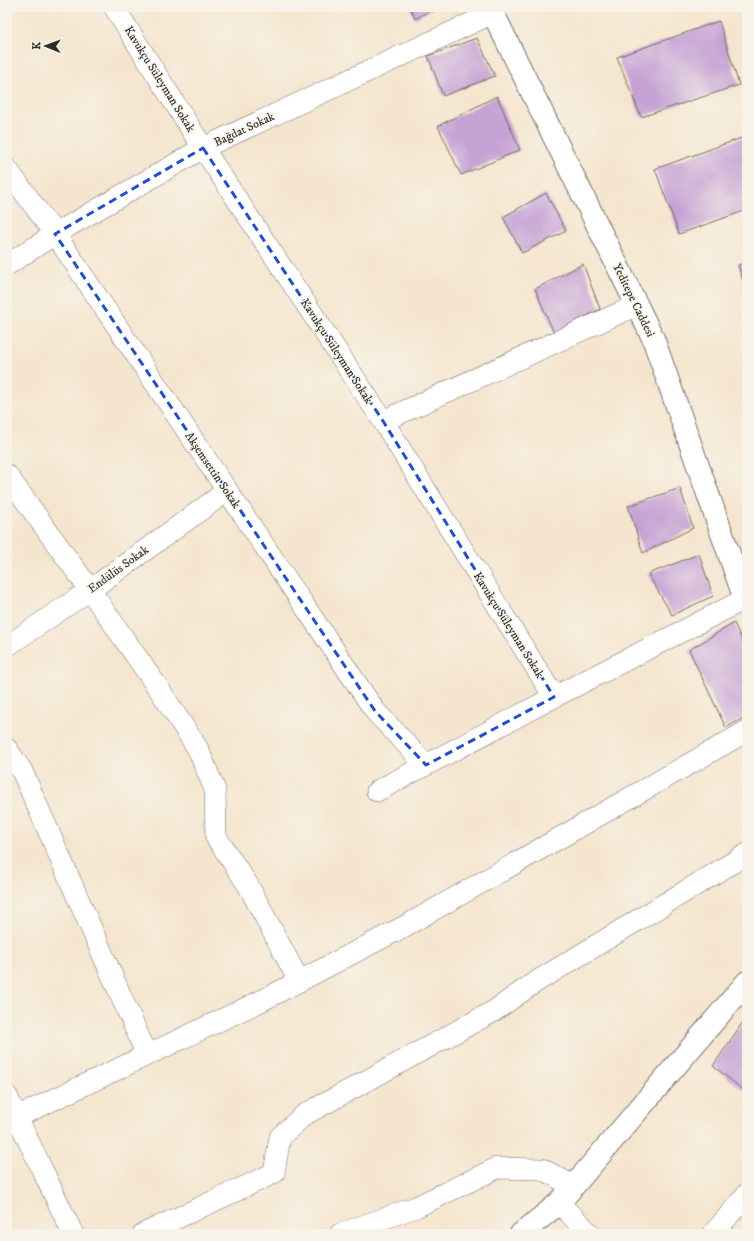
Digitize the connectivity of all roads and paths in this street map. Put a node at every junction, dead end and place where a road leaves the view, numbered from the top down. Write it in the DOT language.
graph roads {
  1 [pos="114,7"];
  2 [pos="491,10"];
  3 [pos="203,148"];
  4 [pos="7,169"];
  5 [pos="55,234"];
  6 [pos="7,265"];
  7 [pos="636,305"];
  8 [pos="383,421"];
  9 [pos="7,475"];
  10 [pos="227,491"];
  11 [pos="90,590"];
  12 [pos="746,602"];
  13 [pos="7,646"];
  14 [pos="554,697"];
  15 [pos="747,732"];
  16 [pos="7,749"];
  17 [pos="426,765"];
  18 [pos="377,791"];
  19 [pos="747,854"];
  20 [pos="299,981"];
  21 [pos="747,982"];
  22 [pos="147,1055"];
  23 [pos="7,1096"];
  24 [pos="17,1117"];
  25 [pos="573,1186"];
  26 [pos="747,1194"];
  27 [pos="559,1203"];
  28 [pos="73,1234"];
  29 [pos="143,1234"];
  30 [pos="340,1234"];
  31 [pos="521,1234"];
  32 [pos="590,1234"];
  33 [pos="713,1234"];
  1 -- 3 [label="street, Kavukçu Süleyman Sokak"];
  2 -- 3 [label="street, Bağdat Sokak"];
  2 -- 7 [label="street, Yeditepe Caddesi"];
  3 -- 5 [label="street, Bağdat Sokak"];
  3 -- 8 [label="street, Kavukçu Süleyman Sokak"];
  4 -- 5 [label="street, Akşemsettin Sokak"];
  5 -- 6 [label="street, Bağdat Sokak"];
  5 -- 10 [label="street, Akşemsettin Sokak"];
  7 -- 8 [label="street"];
  7 -- 12 [label="street, Yeditepe Caddesi"];
  8 -- 14 [label="street, Kavukçu Süleyman Sokak"];
  9 -- 11 [label="street"];
  10 -- 11 [label="street, Endülüs Sokak"];
  10 -- 17 [label="street, Akşemsettin Sokak"];
  11 -- 13 [label="street, Endülüs Sokak"];
  11 -- 20 [label="street"];
  12 -- 14 [label="street"];
  14 -- 17 [label="street"];
  15 -- 20 [label="street"];
  16 -- 22 [label="street"];
  17 -- 18 [label="street"];
  19 -- 29 [label="street"];
  20 -- 22 [label="street"];
  21 -- 25 [label="street"];
  22 -- 24 [label="street"];
  23 -- 24 [label="street"];
  24 -- 28 [label="street"];
  25 -- 27 [label="street"];
  25 -- 30 [label="street"];
  26 -- 33 [label="street"];
  27 -- 31 [label="street"];
  27 -- 32 [label="street"];
}
